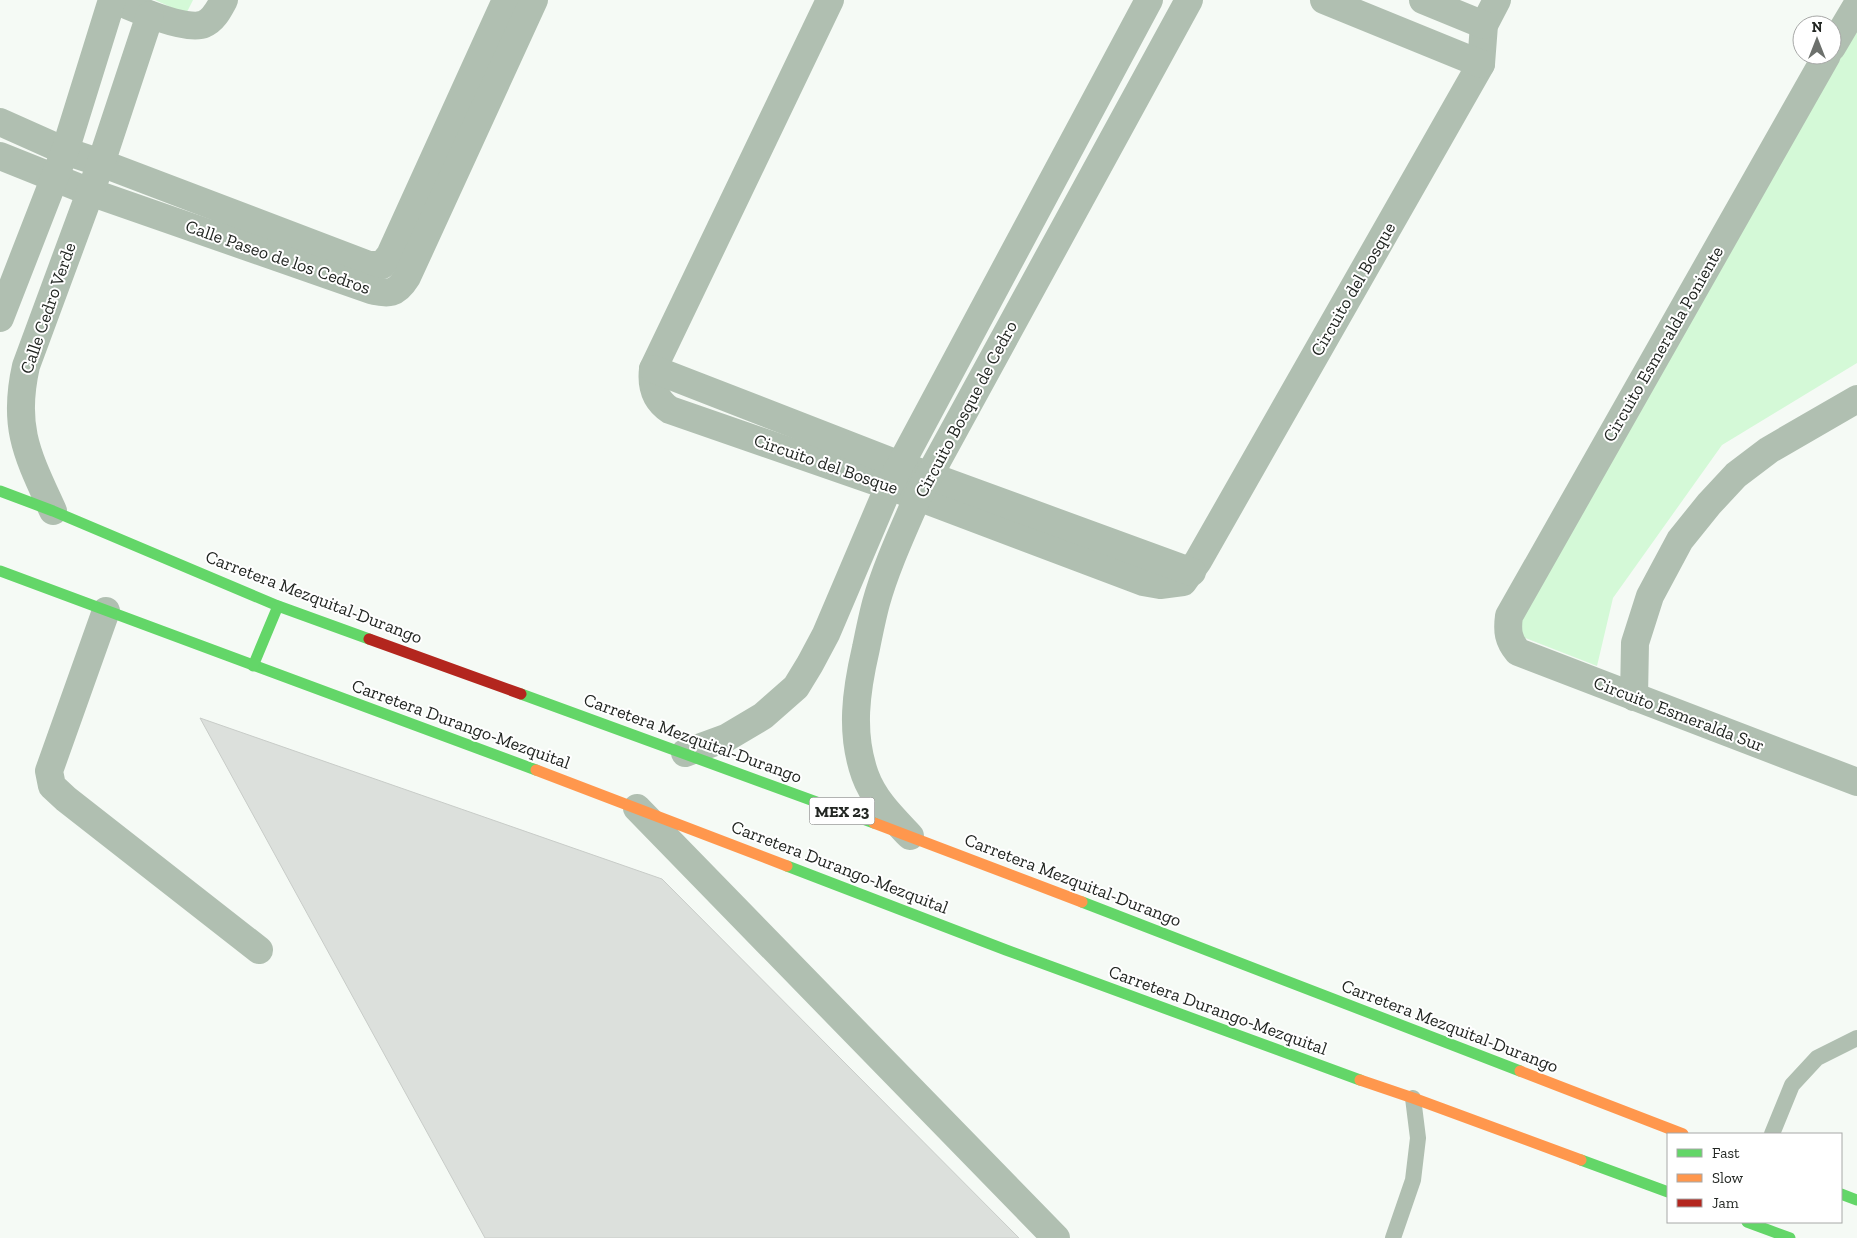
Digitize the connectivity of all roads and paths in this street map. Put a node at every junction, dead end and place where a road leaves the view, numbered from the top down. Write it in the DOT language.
graph roads {
  1 [pos="114,0"];
  2 [pos="224,0"];
  3 [pos="506,0"];
  4 [pos="534,0"];
  5 [pos="830,0"];
  6 [pos="1149,0"];
  7 [pos="1189,0"];
  8 [pos="1324,0"];
  9 [pos="1423,0"];
  10 [pos="1497,0"];
  11 [pos="1857,5"];
  12 [pos="150,15"];
  13 [pos="1484,25"];
  14 [pos="1842,30"];
  15 [pos="1481,64"];
  16 [pos="1821,65"];
  17 [pos="0,122"];
  18 [pos="65,151"];
  19 [pos="0,156"];
  20 [pos="101,163"];
  21 [pos="55,178"];
  22 [pos="90,192"];
  23 [pos="1046,193"];
  24 [pos="1077,205"];
  25 [pos="382,265"];
  26 [pos="17,272"];
  27 [pos="55,285"];
  28 [pos="393,292"];
  29 [pos="0,318"];
  30 [pos="11,381"];
  31 [pos="1857,399"];
  32 [pos="894,475"];
  33 [pos="924,486"];
  34 [pos="0,491"];
  35 [pos="53,511"];
  36 [pos="0,570"];
  37 [pos="844,591"];
  38 [pos="876,602"];
  39 [pos="278,606"];
  40 [pos="106,611"];
  41 [pos="1509,637"];
  42 [pos="253,666"];
  43 [pos="1634,697"];
  44 [pos="685,753"];
  45 [pos="1857,782"];
  46 [pos="637,808"];
  47 [pos="910,836"];
  48 [pos="259,950"];
  49 [pos="1857,1038"];
  50 [pos="1413,1098"];
  51 [pos="1680,1133"];
  52 [pos="1772,1133"];
  53 [pos="1667,1192"];
  54 [pos="1842,1194"];
  55 [pos="1857,1200"];
  56 [pos="1750,1223"];
  57 [pos="1056,1238"];
  58 [pos="1393,1238"];
  59 [pos="1790,1238"];
  1 -- 12 [label="street"];
  1 -- 18 [label="street"];
  2 -- 12 [label="street"];
  3 -- 25 [label="street, Calle Paseo de los Cedros"];
  4 -- 28 [label="street, Calle Paseo de los Cedros"];
  5 -- 32 [label="street, Circuito del Bosque"];
  6 -- 23 [label="street, Circuito Bosque de Cedro"];
  7 -- 24 [label="street, Circuito Bosque de Cedro"];
  8 -- 15 [label="street"];
  9 -- 13 [label="street"];
  10 -- 13 [label="street, Circuito del Bosque"];
  11 -- 14 [label="street"];
  12 -- 20 [label="street, Calle Cedro Verde"];
  13 -- 15 [label="street, Circuito del Bosque"];
  15 -- 33 [label="street, Circuito del Bosque"];
  16 -- 41 [label="street, Circuito Esmeralda Poniente"];
  17 -- 18 [label="street, Calle Paseo de los Cedros"];
  18 -- 20 [label="street, Calle Paseo de los Cedros"];
  18 -- 21 [label="street"];
  19 -- 21 [label="street, Calle Paseo de los Cedros"];
  20 -- 22 [label="street, Calle Cedro Verde"];
  20 -- 25 [label="street, Calle Paseo de los Cedros"];
  21 -- 22 [label="street, Calle Paseo de los Cedros"];
  21 -- 26 [label="street"];
  22 -- 27 [label="street, Calle Cedro Verde"];
  22 -- 28 [label="street, Calle Paseo de los Cedros"];
  23 -- 24 [label="street"];
  23 -- 32 [label="street, Circuito Bosque de Cedro"];
  24 -- 33 [label="street, Circuito Bosque de Cedro"];
  25 -- 28 [label="street"];
  26 -- 27 [label="street"];
  26 -- 29 [label="street"];
  27 -- 30 [label="street, Calle Cedro Verde"];
  30 -- 35 [label="street, Calle Cedro Verde"];
  31 -- 43 [label="street"];
  32 -- 33 [label="street, Circuito del Bosque"];
  32 -- 37 [label="street, Circuito Bosque de Cedro"];
  33 -- 38 [label="street, Circuito Bosque de Cedro"];
  34 -- 35 [label="main road, Carretera Mezquital-Durango / MEX 23"];
  35 -- 39 [label="main road, Carretera Mezquital-Durango / MEX 23"];
  36 -- 40 [label="main road, Carretera Durango-Mezquital"];
  37 -- 38 [label="street"];
  37 -- 44 [label="street, Circuito Bosque de Cedro"];
  38 -- 47 [label="street, Circuito Bosque de Cedro"];
  39 -- 42 [label="main road"];
  39 -- 44 [label="main road, Carretera Mezquital-Durango / MEX 23"];
  40 -- 42 [label="main road, Carretera Durango-Mezquital"];
  40 -- 48 [label="street"];
  41 -- 43 [label="street, Circuito Esmeralda Sur"];
  42 -- 46 [label="main road, Carretera Durango-Mezquital"];
  43 -- 45 [label="street, Circuito Esmeralda Sur"];
  44 -- 47 [label="main road, Carretera Mezquital-Durango / MEX 23"];
  46 -- 50 [label="main road, Carretera Durango-Mezquital"];
  46 -- 57 [label="street"];
  47 -- 51 [label="main road, Carretera Mezquital-Durango / MEX 23"];
  49 -- 52 [label="lane"];
  50 -- 53 [label="main road, Carretera Durango-Mezquital"];
  50 -- 58 [label="lane"];
  54 -- 55 [label="main road"];
  56 -- 59 [label="main road"];
}
